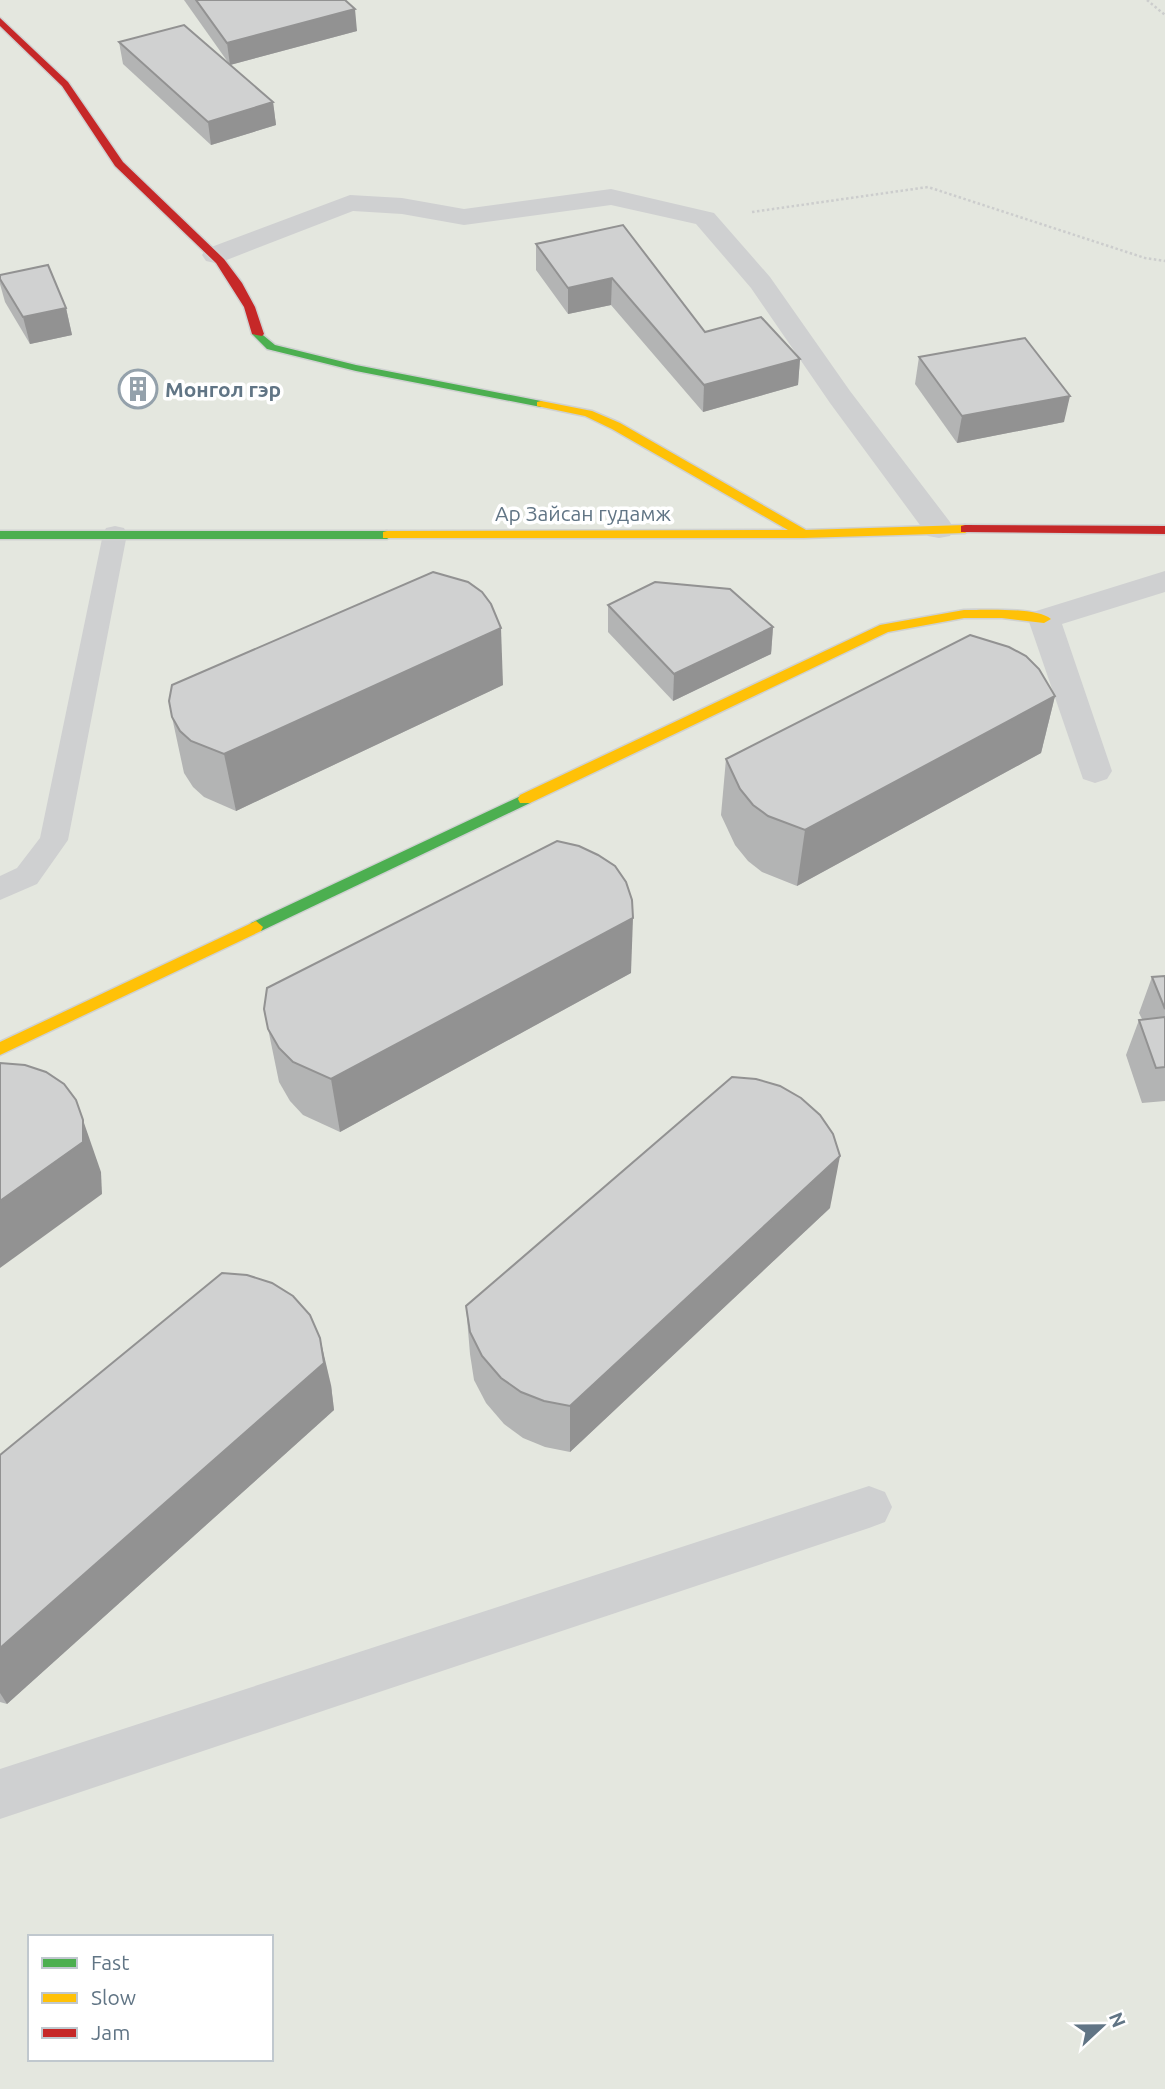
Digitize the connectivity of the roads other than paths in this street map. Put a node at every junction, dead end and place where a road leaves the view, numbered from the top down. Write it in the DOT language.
graph roads {
  1 [pos="0,22"];
  2 [pos="215,255"];
  3 [pos="940,529"];
  4 [pos="1165,530"];
  5 [pos="115,534"];
  6 [pos="803,534"];
  7 [pos="0,535"];
  8 [pos="1165,581"];
  9 [pos="1044,619"];
  10 [pos="1095,771"];
  11 [pos="0,889"];
  12 [pos="0,1049"];
  13 [pos="869,1507"];
  14 [pos="0,1794"];
  1 -- 2 [label="street"];
  2 -- 3 [label="street"];
  2 -- 6 [label="street"];
  3 -- 4 [label="street, Ар Зайсан гудамж"];
  3 -- 6 [label="street, Ар Зайсан гудамж"];
  5 -- 6 [label="street, Ар Зайсан гудамж"];
  5 -- 7 [label="street, Ар Зайсан гудамж"];
  5 -- 11 [label="lane"];
  8 -- 9 [label="street"];
  9 -- 10 [label="street"];
  9 -- 12 [label="street"];
  13 -- 14 [label="street"];
}
